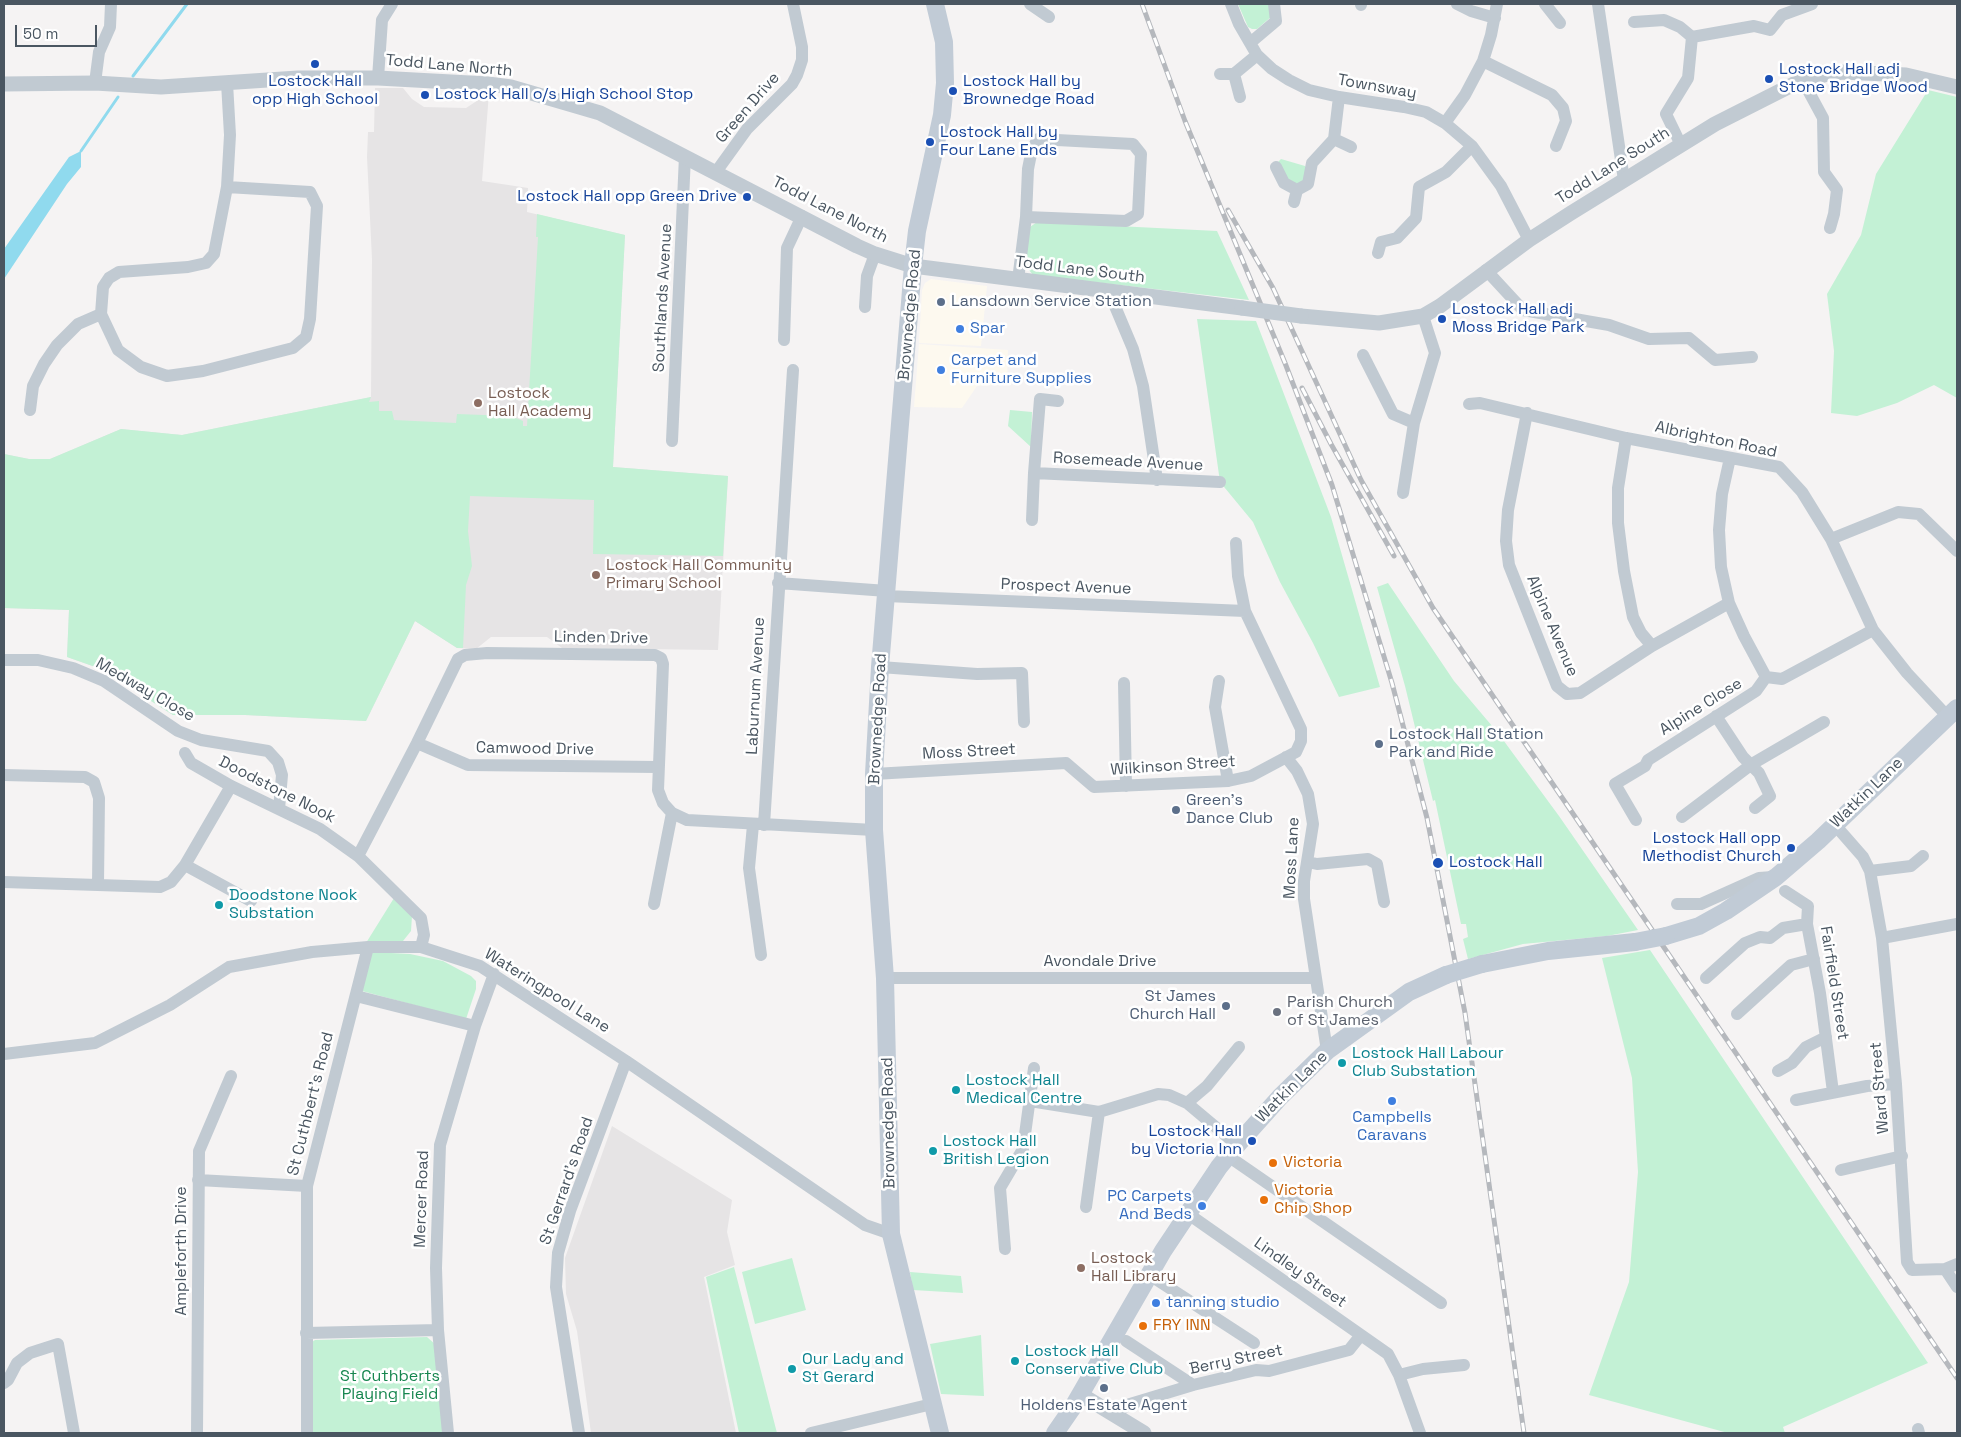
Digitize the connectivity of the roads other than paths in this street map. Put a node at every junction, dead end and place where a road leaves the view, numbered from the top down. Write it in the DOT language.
graph roads {
  1 [pos="112,4"];
  2 [pos="392,4"];
  3 [pos="793,4"];
  4 [pos="935,4"];
  5 [pos="1030,4"];
  6 [pos="1231,4"];
  7 [pos="1274,4"];
  8 [pos="1457,4"];
  9 [pos="1497,4"];
  10 [pos="1544,4"];
  11 [pos="1598,4"];
  12 [pos="1812,4"];
  13 [pos="1049,18"];
  14 [pos="1495,18"];
  15 [pos="1634,22"];
  16 [pos="1560,23"];
  17 [pos="1692,37"];
  18 [pos="1250,43"];
  19 [pos="1257,55"];
  20 [pos="1483,62"];
  21 [pos="1220,74"];
  22 [pos="1234,74"];
  23 [pos="378,78"];
  24 [pos="1802,81"];
  25 [pos="95,83"];
  26 [pos="227,83"];
  27 [pos="4,84"];
  28 [pos="1957,86"];
  29 [pos="1240,97"];
  30 [pos="1339,97"];
  31 [pos="1446,123"];
  32 [pos="1334,139"];
  33 [pos="1681,145"];
  34 [pos="1472,146"];
  35 [pos="1556,146"];
  36 [pos="1351,147"];
  37 [pos="685,156"];
  38 [pos="1276,167"];
  39 [pos="716,172"];
  40 [pos="1624,180"];
  41 [pos="227,187"];
  42 [pos="802,216"];
  43 [pos="1026,217"];
  44 [pos="1830,228"];
  45 [pos="1529,240"];
  46 [pos="1378,253"];
  47 [pos="875,254"];
  48 [pos="913,266"];
  49 [pos="1486,270"];
  50 [pos="1018,280"];
  51 [pos="1109,292"];
  52 [pos="865,307"];
  53 [pos="101,314"];
  54 [pos="1423,316"];
  55 [pos="784,340"];
  56 [pos="1363,355"];
  57 [pos="1752,357"];
  58 [pos="793,370"];
  59 [pos="1058,401"];
  60 [pos="1468,404"];
  61 [pos="30,410"];
  62 [pos="1526,413"];
  63 [pos="1414,424"];
  64 [pos="1626,438"];
  65 [pos="672,441"];
  66 [pos="1730,458"];
  67 [pos="1034,474"];
  68 [pos="1157,480"];
  69 [pos="1220,482"];
  70 [pos="1403,493"];
  71 [pos="1032,520"];
  72 [pos="1831,539"];
  73 [pos="1236,543"];
  74 [pos="1957,551"];
  75 [pos="778,583"];
  76 [pos="886,594"];
  77 [pos="1729,603"];
  78 [pos="1245,610"];
  79 [pos="1873,630"];
  80 [pos="1652,646"];
  81 [pos="4,660"];
  82 [pos="880,667"];
  83 [pos="1766,677"];
  84 [pos="1219,681"];
  85 [pos="1124,683"];
  86 [pos="1953,712"];
  87 [pos="1716,716"];
  88 [pos="1024,722"];
  89 [pos="1824,722"];
  90 [pos="417,743"];
  91 [pos="186,753"];
  92 [pos="1286,757"];
  93 [pos="1066,763"];
  94 [pos="1752,764"];
  95 [pos="657,767"];
  96 [pos="4,774"];
  97 [pos="874,774"];
  98 [pos="1228,781"];
  99 [pos="231,786"];
  100 [pos="1126,786"];
  101 [pos="1755,808"];
  102 [pos="279,809"];
  103 [pos="672,813"];
  104 [pos="1682,817"];
  105 [pos="1636,820"];
  106 [pos="758,825"];
  107 [pos="1835,825"];
  108 [pos="874,830"];
  109 [pos="358,856"];
  110 [pos="1923,856"];
  111 [pos="1308,862"];
  112 [pos="185,866"];
  113 [pos="1870,871"];
  114 [pos="4,882"];
  115 [pos="98,884"];
  116 [pos="1780,884"];
  117 [pos="251,901"];
  118 [pos="1384,902"];
  119 [pos="654,904"];
  120 [pos="1676,904"];
  121 [pos="1807,924"];
  122 [pos="1957,924"];
  123 [pos="1882,938"];
  124 [pos="368,947"];
  125 [pos="421,947"];
  126 [pos="761,955"];
  127 [pos="1814,959"];
  128 [pos="494,974"];
  129 [pos="885,978"];
  130 [pos="1315,978"];
  131 [pos="1706,978"];
  132 [pos="356,996"];
  133 [pos="1736,1014"];
  134 [pos="475,1026"];
  135 [pos="1826,1037"];
  136 [pos="1239,1047"];
  137 [pos="1327,1052"];
  138 [pos="4,1054"];
  139 [pos="626,1061"];
  140 [pos="1034,1068"];
  141 [pos="1778,1071"];
  142 [pos="231,1076"];
  143 [pos="1896,1084"];
  144 [pos="1833,1092"];
  145 [pos="1796,1100"];
  146 [pos="1030,1101"];
  147 [pos="1187,1103"];
  148 [pos="1099,1112"];
  149 [pos="1232,1150"];
  150 [pos="1902,1156"];
  151 [pos="1841,1170"];
  152 [pos="198,1180"];
  153 [pos="306,1186"];
  154 [pos="1086,1207"];
  155 [pos="1194,1218"];
  156 [pos="891,1234"];
  157 [pos="1005,1249"];
  158 [pos="1951,1266"];
  159 [pos="1148,1274"];
  160 [pos="1957,1287"];
  161 [pos="1441,1303"];
  162 [pos="438,1330"];
  163 [pos="306,1333"];
  164 [pos="1361,1334"];
  165 [pos="1126,1341"];
  166 [pos="1254,1343"];
  167 [pos="1464,1365"];
  168 [pos="1399,1375"];
  169 [pos="4,1383"];
  170 [pos="1193,1385"];
  171 [pos="1080,1394"];
  172 [pos="932,1404"];
  173 [pos="1113,1414"];
  174 [pos="74,1433"];
  175 [pos="198,1433"];
  176 [pos="306,1433"];
  177 [pos="448,1433"];
  178 [pos="580,1433"];
  179 [pos="811,1433"];
  180 [pos="940,1433"];
  181 [pos="1055,1433"];
  182 [pos="1144,1433"];
  183 [pos="1420,1433"];
  1 -- 25 [label="street"];
  2 -- 23 [label="street"];
  3 -- 39 [label="street, Green Drive"];
  4 -- 48 [label="main road, Brownedge Road"];
  5 -- 13 [label="street"];
  6 -- 18 [label="street, Townsway"];
  7 -- 18 [label="street"];
  8 -- 14 [label="street"];
  9 -- 14 [label="street"];
  10 -- 16 [label="street"];
  11 -- 40 [label="street"];
  12 -- 17 [label="street"];
  14 -- 20 [label="street"];
  15 -- 17 [label="street"];
  17 -- 33 [label="street"];
  18 -- 19 [label="street, Townsway"];
  19 -- 22 [label="street"];
  19 -- 30 [label="street, Townsway"];
  20 -- 31 [label="street"];
  20 -- 35 [label="street"];
  21 -- 22 [label="street"];
  22 -- 29 [label="street"];
  23 -- 26 [label="street, Todd Lane North"];
  23 -- 37 [label="street, Todd Lane North"];
  24 -- 28 [label="street, Todd Lane South"];
  24 -- 33 [label="street, Todd Lane South"];
  24 -- 44 [label="street"];
  25 -- 26 [label="street, Todd Lane North"];
  25 -- 27 [label="street, Todd Lane North"];
  26 -- 41 [label="street"];
  30 -- 31 [label="street, Townsway"];
  30 -- 32 [label="street"];
  31 -- 34 [label="street, Townsway"];
  32 -- 36 [label="street"];
  32 -- 38 [label="street"];
  33 -- 40 [label="street, Todd Lane South"];
  34 -- 45 [label="street, Townsway"];
  34 -- 46 [label="street"];
  37 -- 39 [label="street, Todd Lane North"];
  37 -- 65 [label="street, Southlands Avenue"];
  39 -- 42 [label="street, Todd Lane North"];
  40 -- 45 [label="street, Todd Lane South"];
  41 -- 53 [label="street"];
  41 -- 53 [label="street"];
  42 -- 47 [label="street, Todd Lane North"];
  42 -- 55 [label="street"];
  43 -- 43 [label="street"];
  43 -- 50 [label="street"];
  45 -- 49 [label="street, Todd Lane South"];
  47 -- 48 [label="street, Todd Lane North"];
  47 -- 52 [label="street"];
  48 -- 50 [label="street, Todd Lane South"];
  48 -- 76 [label="main road, Brownedge Road"];
  49 -- 54 [label="street, Todd Lane South"];
  49 -- 57 [label="street"];
  50 -- 51 [label="street, Todd Lane South"];
  51 -- 54 [label="street, Todd Lane South, bridge"];
  51 -- 68 [label="street"];
  53 -- 61 [label="street"];
  54 -- 63 [label="street"];
  56 -- 63 [label="street"];
  58 -- 75 [label="street, Laburnum Avenue"];
  59 -- 67 [label="street, Rosemeade Avenue"];
  60 -- 62 [label="street, Albrighton Road"];
  62 -- 64 [label="street, Albrighton Road"];
  62 -- 80 [label="street, Alpine Avenue"];
  63 -- 70 [label="street"];
  64 -- 66 [label="street, Albrighton Road"];
  64 -- 80 [label="street"];
  66 -- 72 [label="street, Albrighton Road"];
  66 -- 77 [label="street"];
  67 -- 68 [label="street, Rosemeade Avenue"];
  67 -- 71 [label="street, Rosemeade Avenue"];
  68 -- 69 [label="street, Rosemeade Avenue"];
  72 -- 74 [label="street"];
  72 -- 79 [label="street, Albrighton Road"];
  73 -- 78 [label="street"];
  75 -- 76 [label="street, Prospect Avenue"];
  75 -- 106 [label="street, Laburnum Avenue"];
  76 -- 78 [label="street, Prospect Avenue"];
  76 -- 82 [label="main road, Brownedge Road"];
  77 -- 80 [label="street, Alpine Avenue"];
  77 -- 83 [label="street"];
  78 -- 92 [label="street"];
  79 -- 83 [label="street"];
  79 -- 86 [label="street, Albrighton Road"];
  81 -- 102 [label="street, Medway Close"];
  82 -- 88 [label="street"];
  82 -- 97 [label="main road, Brownedge Road"];
  83 -- 87 [label="street, Alpine Close"];
  84 -- 98 [label="street"];
  85 -- 100 [label="street"];
  86 -- 107 [label="main road, Watkin Lane"];
  87 -- 94 [label="street"];
  87 -- 105 [label="street, Alpine Close"];
  89 -- 94 [label="street"];
  90 -- 95 [label="street, Camwood Drive"];
  90 -- 95 [label="street, Linden Drive"];
  90 -- 109 [label="street, Linden Drive"];
  91 -- 99 [label="street, Doodstone Nook"];
  92 -- 98 [label="street, Wilkinson Street"];
  92 -- 111 [label="street, Moss Lane"];
  93 -- 97 [label="street, Moss Street"];
  93 -- 100 [label="street, Wilkinson Street"];
  94 -- 101 [label="street"];
  94 -- 104 [label="street"];
  95 -- 103 [label="street, Linden Drive"];
  96 -- 115 [label="street"];
  97 -- 108 [label="main road, Brownedge Road"];
  98 -- 100 [label="street, Wilkinson Street"];
  99 -- 102 [label="street, Doodstone Nook"];
  99 -- 112 [label="street"];
  102 -- 109 [label="street, Doodstone Nook"];
  103 -- 106 [label="street"];
  103 -- 119 [label="street"];
  106 -- 108 [label="street"];
  106 -- 126 [label="street, Laburnum Avenue"];
  107 -- 113 [label="street, Ward Street"];
  107 -- 116 [label="main road, Watkin Lane"];
  108 -- 129 [label="main road, Brownedge Road"];
  109 -- 125 [label="street, Doodstone Nook"];
  110 -- 113 [label="street"];
  111 -- 118 [label="street"];
  111 -- 130 [label="street, Moss Lane"];
  112 -- 115 [label="street"];
  112 -- 117 [label="street"];
  113 -- 123 [label="street, Ward Street"];
  114 -- 115 [label="street"];
  116 -- 120 [label="street"];
  116 -- 121 [label="street, Fairfield Street"];
  116 -- 137 [label="main road, Watkin Lane, bridge"];
  121 -- 127 [label="street, Fairfield Street"];
  121 -- 131 [label="street"];
  122 -- 123 [label="street"];
  123 -- 143 [label="street, Ward Street"];
  124 -- 125 [label="street, Wateringpool Lane"];
  124 -- 132 [label="street, St Cuthbert's Road"];
  124 -- 138 [label="street, Wateringpool Lane"];
  125 -- 128 [label="street, Wateringpool Lane"];
  127 -- 133 [label="street"];
  127 -- 135 [label="street, Fairfield Street"];
  128 -- 134 [label="street, Mercer Road"];
  128 -- 139 [label="street, Wateringpool Lane"];
  129 -- 130 [label="street, Avondale Drive"];
  129 -- 156 [label="main road, Brownedge Road"];
  130 -- 137 [label="street, Moss Lane"];
  132 -- 134 [label="street"];
  132 -- 153 [label="street, St Cuthbert's Road"];
  134 -- 162 [label="street, Mercer Road"];
  135 -- 141 [label="street"];
  135 -- 144 [label="street, Fairfield Street"];
  136 -- 147 [label="street"];
  137 -- 149 [label="main road, Watkin Lane"];
  139 -- 156 [label="street, Wateringpool Lane"];
  139 -- 178 [label="street, St Gerrard's Road"];
  140 -- 146 [label="street"];
  142 -- 152 [label="street, Ampleforth Drive"];
  143 -- 144 [label="street"];
  143 -- 150 [label="street, Ward Street"];
  144 -- 145 [label="street"];
  146 -- 148 [label="street"];
  146 -- 157 [label="street"];
  147 -- 148 [label="street"];
  147 -- 149 [label="street"];
  148 -- 154 [label="street"];
  149 -- 159 [label="main road, Watkin Lane"];
  149 -- 161 [label="street"];
  150 -- 151 [label="street"];
  150 -- 158 [label="street, Ward Street"];
  152 -- 153 [label="street"];
  152 -- 175 [label="street, Ampleforth Drive"];
  153 -- 163 [label="street, St Cuthbert's Road"];
  155 -- 164 [label="street, Lindley Street"];
  156 -- 172 [label="main road, Brownedge Road"];
  158 -- 160 [label="street, Ward Street"];
  159 -- 166 [label="street"];
  159 -- 171 [label="main road, Watkin Lane"];
  162 -- 163 [label="street"];
  162 -- 177 [label="street, Mercer Road"];
  163 -- 176 [label="street, St Cuthbert's Road"];
  164 -- 168 [label="street, Lindley Street"];
  164 -- 170 [label="street, Berry Street"];
  165 -- 170 [label="street"];
  167 -- 168 [label="street"];
  168 -- 183 [label="street"];
  169 -- 174 [label="street"];
  170 -- 173 [label="street, Berry Street"];
  171 -- 173 [label="street"];
  171 -- 181 [label="main road, Watkin Lane"];
  172 -- 179 [label="street"];
  172 -- 180 [label="main road, Brownedge Road"];
  173 -- 182 [label="street"];
}
